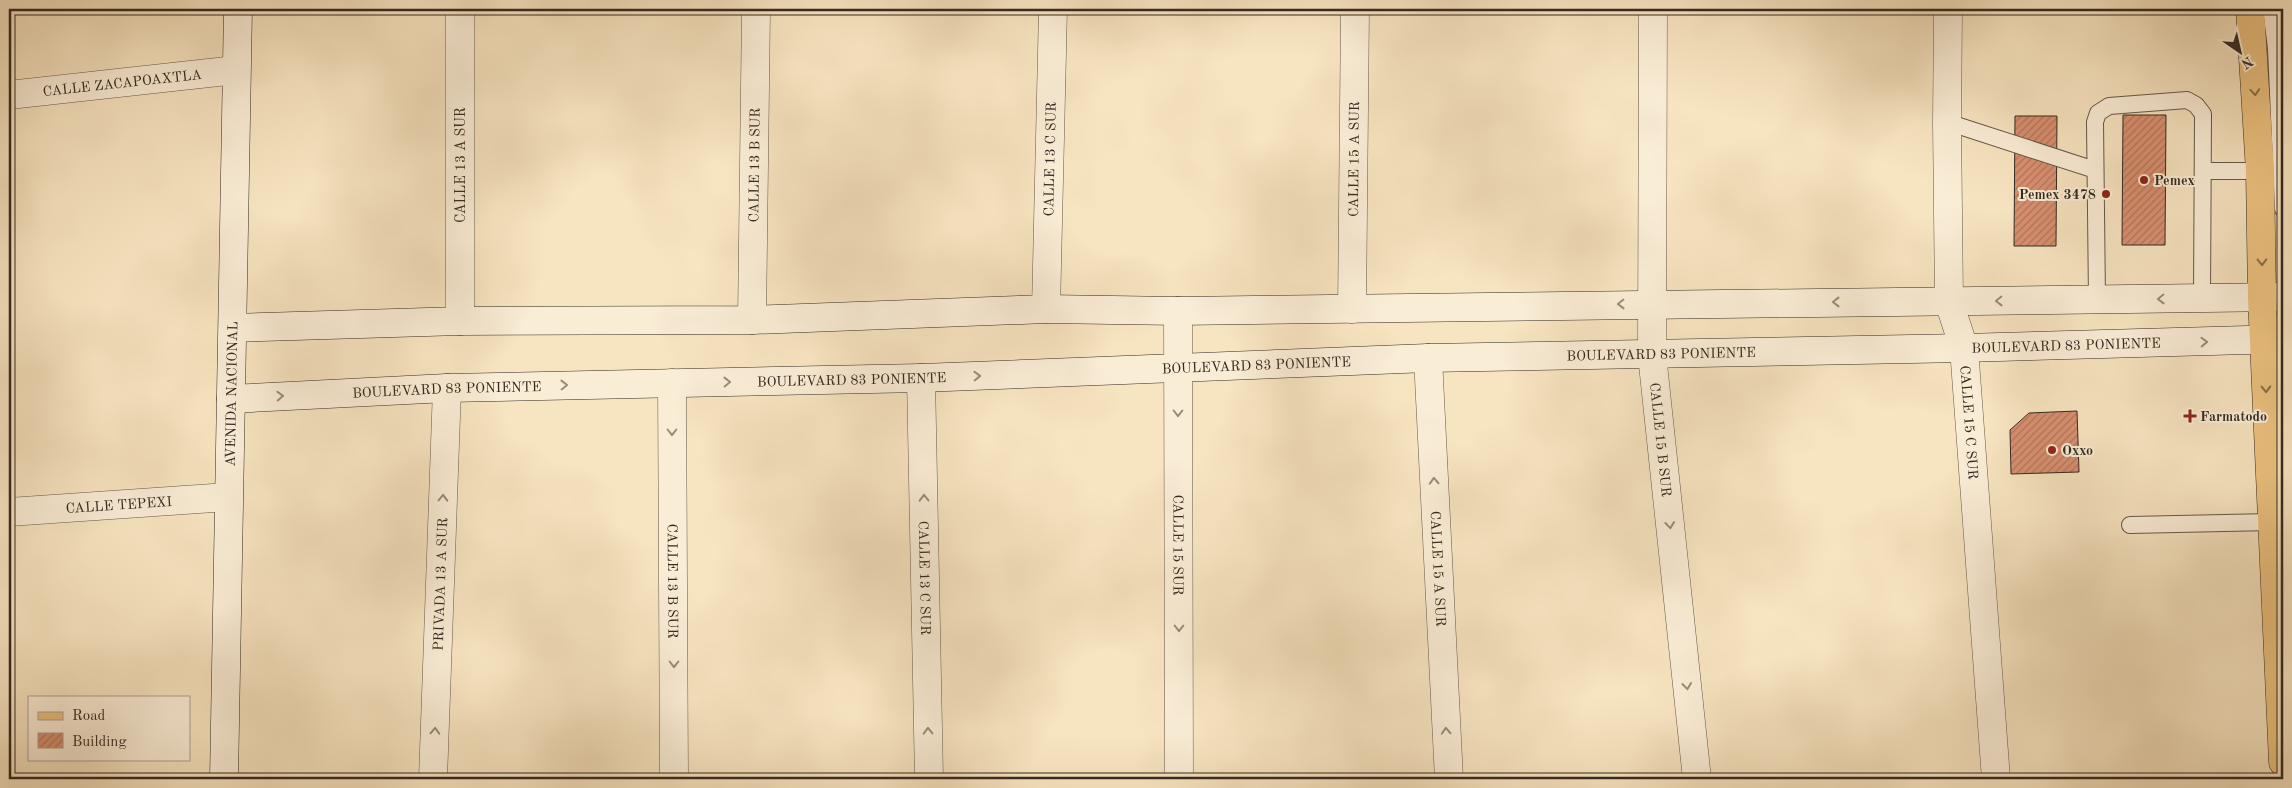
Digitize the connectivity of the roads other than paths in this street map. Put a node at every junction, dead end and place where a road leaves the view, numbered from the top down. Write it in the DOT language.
graph roads {
  1 [pos="238,9"];
  2 [pos="460,9"];
  3 [pos="756,9"];
  4 [pos="1053,9"];
  5 [pos="1355,9"];
  6 [pos="1653,9"];
  7 [pos="1948,9"];
  8 [pos="2250,9"];
  9 [pos="2271,9"];
  10 [pos="236,70"];
  11 [pos="9,95"];
  12 [pos="1947,122"];
  13 [pos="2095,170"];
  14 [pos="2203,171"];
  15 [pos="2260,171"];
  16 [pos="2283,209"];
  17 [pos="2273,297"];
  18 [pos="2202,298"];
  19 [pos="2097,300"];
  20 [pos="1949,302"];
  21 [pos="1652,304"];
  22 [pos="1046,309"];
  23 [pos="1352,309"];
  24 [pos="1178,311"];
  25 [pos="752,320"];
  26 [pos="460,321"];
  27 [pos="233,328"];
  28 [pos="2274,339"];
  29 [pos="1964,348"];
  30 [pos="1652,354"];
  31 [pos="1428,358"];
  32 [pos="1178,369"];
  33 [pos="921,378"];
  34 [pos="672,383"];
  35 [pos="447,388"];
  36 [pos="231,398"];
  37 [pos="228,497"];
  38 [pos="9,512"];
  39 [pos="2272,522"];
  40 [pos="2130,525"];
  41 [pos="2283,762"];
  42 [pos="224,779"];
  43 [pos="433,779"];
  44 [pos="674,779"];
  45 [pos="929,779"];
  46 [pos="1179,779"];
  47 [pos="1449,779"];
  48 [pos="1697,779"];
  49 [pos="1996,779"];
  1 -- 10 [label="street, AVENIDA NACIONAL"];
  2 -- 26 [label="street, CALLE 13 A SUR"];
  3 -- 25 [label="street, CALLE 13 B SUR"];
  4 -- 22 [label="street, CALLE 13 C SUR"];
  5 -- 23 [label="street, CALLE 15 A SUR"];
  6 -- 21 [label="street, CALLE 15 B SUR"];
  7 -- 12 [label="street, CALLE 15 C SUR"];
  8 -- 15 [label="main road, one-way"];
  9 -- 16 [label="lane"];
  10 -- 11 [label="street, CALLE ZACAPOAXTLA"];
  10 -- 27 [label="street, AVENIDA NACIONAL"];
  12 -- 13 [label="lane"];
  12 -- 20 [label="street, CALLE 15 C SUR"];
  13 -- 14 [label="lane"];
  13 -- 19 [label="lane"];
  14 -- 15 [label="lane"];
  14 -- 18 [label="lane"];
  15 -- 17 [label="main road, one-way"];
  17 -- 18 [label="street"];
  17 -- 28 [label="main road"];
  18 -- 19 [label="street, one-way"];
  19 -- 20 [label="street, one-way"];
  20 -- 21 [label="street, one-way"];
  20 -- 29 [label="street, CALLE 15 C SUR"];
  21 -- 23 [label="street, one-way"];
  21 -- 30 [label="street, CALLE 15 B SUR"];
  22 -- 24 [label="street"];
  22 -- 25 [label="street"];
  23 -- 24 [label="street"];
  24 -- 32 [label="street, CALLE 15 SUR"];
  25 -- 26 [label="street"];
  26 -- 27 [label="street"];
  27 -- 36 [label="street, AVENIDA NACIONAL"];
  29 -- 28 [label="street, BOULEVARD 83 PONIENTE, one-way"];
  28 -- 39 [label="main road, one-way"];
  29 -- 30 [label="street, BOULEVARD 83 PONIENTE"];
  29 -- 49 [label="street, CALLE 15 C SUR"];
  30 -- 31 [label="street, BOULEVARD 83 PONIENTE"];
  30 -- 48 [label="street, CALLE 15 B SUR, one-way"];
  31 -- 32 [label="street, BOULEVARD 83 PONIENTE"];
  47 -- 31 [label="street, CALLE 15 A SUR, one-way"];
  33 -- 32 [label="street, BOULEVARD 83 PONIENTE, one-way"];
  32 -- 46 [label="street, CALLE 15 SUR, one-way"];
  34 -- 33 [label="street, BOULEVARD 83 PONIENTE, one-way"];
  45 -- 33 [label="street, CALLE 13 C SUR, one-way"];
  35 -- 34 [label="street, BOULEVARD 83 PONIENTE, one-way"];
  34 -- 44 [label="street, CALLE 13 B SUR, one-way"];
  36 -- 35 [label="street, BOULEVARD 83 PONIENTE, one-way"];
  43 -- 35 [label="street, PRIVADA 13 A SUR, one-way"];
  36 -- 37 [label="street, AVENIDA NACIONAL"];
  37 -- 38 [label="street, CALLE TEPEXI"];
  37 -- 42 [label="street, AVENIDA NACIONAL"];
  39 -- 40 [label="lane"];
  39 -- 41 [label="main road"];
}
